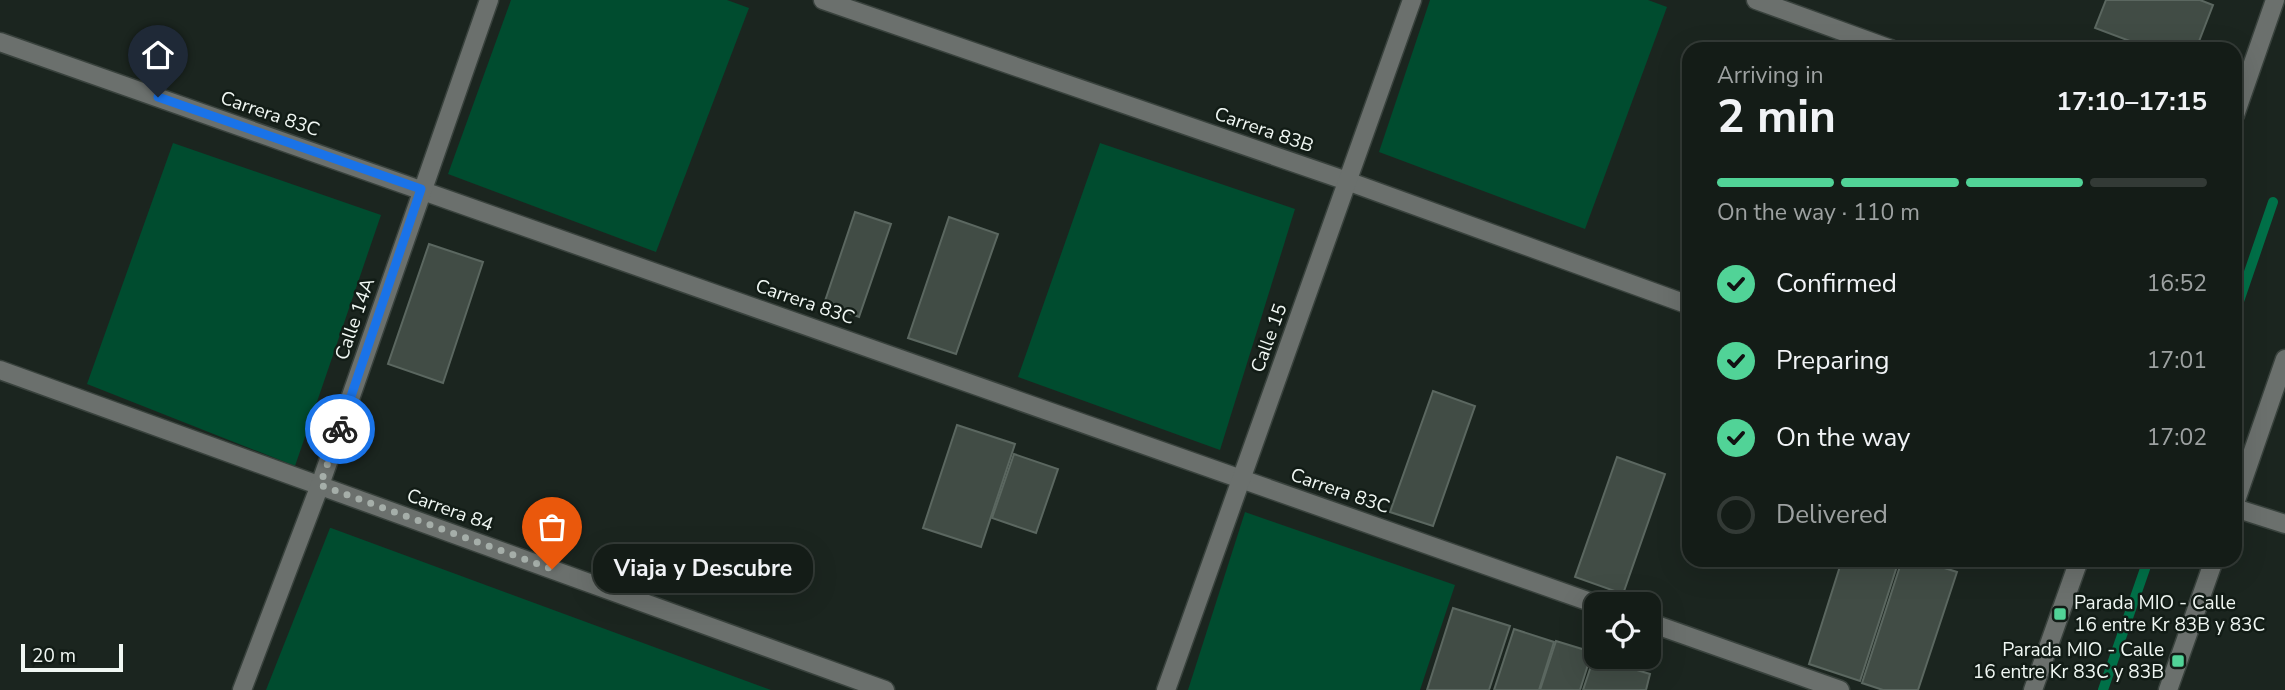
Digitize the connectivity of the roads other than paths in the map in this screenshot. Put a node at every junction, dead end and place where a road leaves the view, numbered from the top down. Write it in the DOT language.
graph roads {
  1 [pos="489,0"];
  2 [pos="824,0"];
  3 [pos="1412,0"];
  4 [pos="1756,0"];
  5 [pos="2273,0"];
  6 [pos="0,42"];
  7 [pos="1872,42"];
  8 [pos="2242,95"];
  9 [pos="1347,181"];
  10 [pos="421,189"];
  11 [pos="1682,301"];
  12 [pos="2285,359"];
  13 [pos="0,370"];
  14 [pos="1241,478"];
  15 [pos="2242,483"];
  16 [pos="320,485"];
  17 [pos="2242,511"];
  18 [pos="2285,524"];
  19 [pos="2077,567"];
  20 [pos="2212,567"];
  21 [pos="1584,600"];
  22 [pos="1661,627"];
  23 [pos="243,690"];
  24 [pos="885,690"];
  25 [pos="1166,690"];
  26 [pos="1840,690"];
  27 [pos="2034,690"];
  28 [pos="2168,690"];
  1 -- 10 [label="street, Calle 14A"];
  2 -- 9 [label="street, Carrera 83B"];
  3 -- 9 [label="street, Calle 15"];
  4 -- 7 [label="street"];
  5 -- 8 [label="street"];
  6 -- 10 [label="street, Carrera 83C"];
  9 -- 11 [label="street, Carrera 83B"];
  9 -- 14 [label="street, Calle 15"];
  10 -- 14 [label="street, Carrera 83C"];
  10 -- 16 [label="street, Calle 14A"];
  12 -- 15 [label="street"];
  13 -- 16 [label="street, Carrera 84"];
  14 -- 21 [label="street, Carrera 83C"];
  14 -- 25 [label="street, Calle 15"];
  16 -- 23 [label="street, Calle 14A"];
  16 -- 24 [label="street, Carrera 84"];
  17 -- 18 [label="street"];
  19 -- 27 [label="street"];
  20 -- 28 [label="street"];
  22 -- 26 [label="street"];
}
